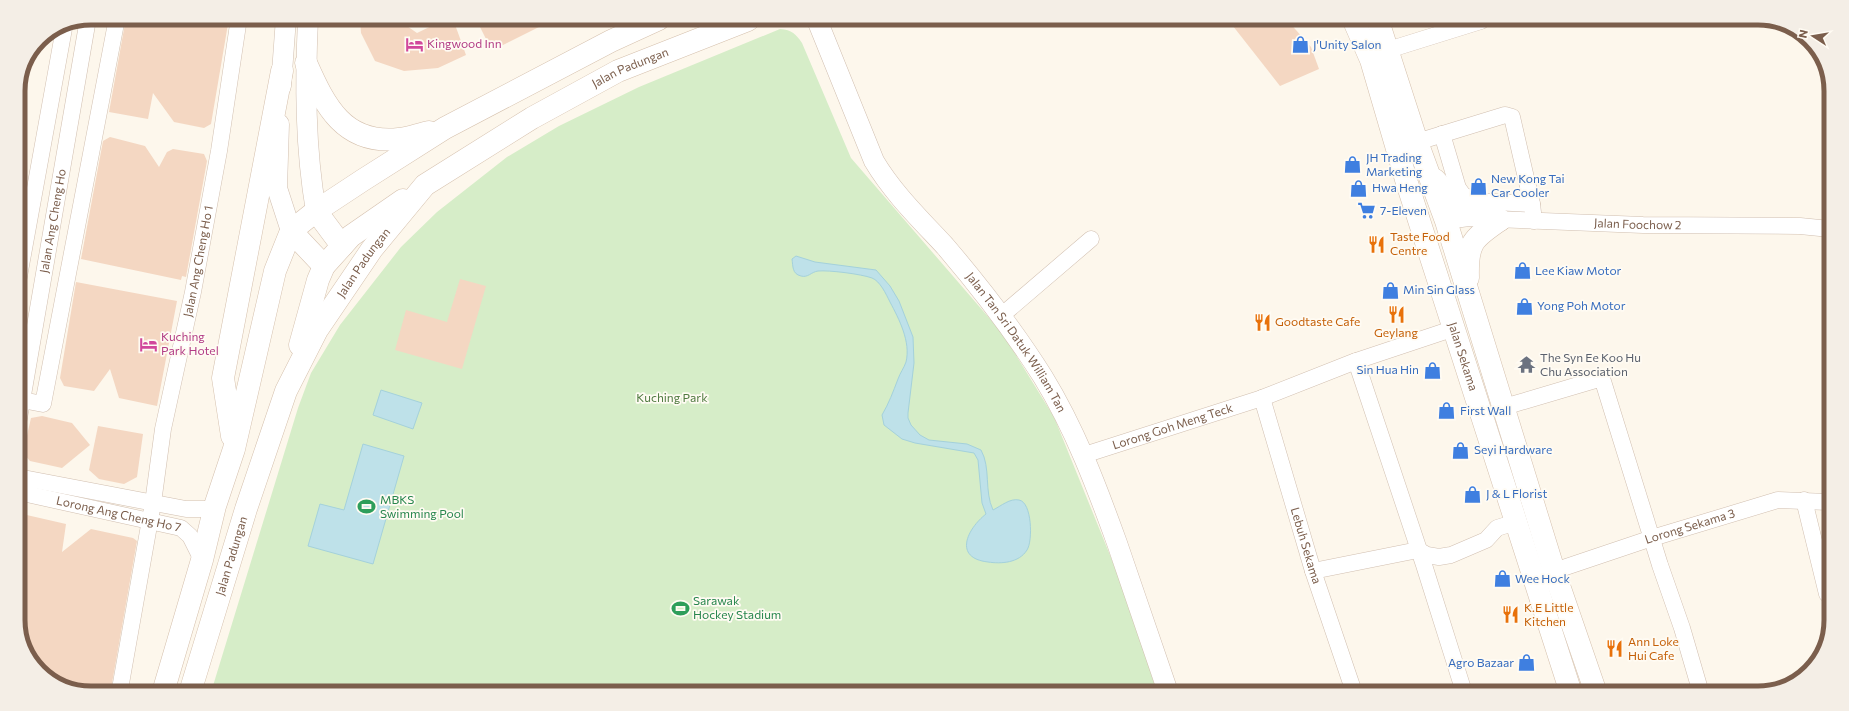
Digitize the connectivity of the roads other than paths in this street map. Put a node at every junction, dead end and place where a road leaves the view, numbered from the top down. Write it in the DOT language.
graph roads {
  1 [pos="87,25"];
  2 [pos="116,25"];
  3 [pos="238,25"];
  4 [pos="285,25"];
  5 [pos="308,25"];
  6 [pos="646,25"];
  7 [pos="736,25"];
  8 [pos="819,25"];
  9 [pos="1356,25"];
  10 [pos="1379,25"];
  11 [pos="1468,25"];
  12 [pos="60,33"];
  13 [pos="1388,50"];
  14 [pos="306,63"];
  15 [pos="282,71"];
  16 [pos="445,128"];
  17 [pos="1442,134"];
  18 [pos="1417,142"];
  19 [pos="1428,172"];
  20 [pos="425,185"];
  21 [pos="1532,204"];
  22 [pos="316,211"];
  23 [pos="1500,220"];
  24 [pos="1446,221"];
  25 [pos="1534,221"];
  26 [pos="1824,228"];
  27 [pos="291,230"];
  28 [pos="1091,239"];
  29 [pos="25,241"];
  30 [pos="342,246"];
  31 [pos="324,266"];
  32 [pos="1446,302"];
  33 [pos="1474,309"];
  34 [pos="1001,316"];
  35 [pos="1455,328"];
  36 [pos="1356,361"];
  37 [pos="25,383"];
  38 [pos="286,391"];
  39 [pos="1262,398"];
  40 [pos="25,401"];
  41 [pos="1511,405"];
  42 [pos="234,449"];
  43 [pos="1084,455"];
  44 [pos="25,478"];
  45 [pos="25,494"];
  46 [pos="1804,500"];
  47 [pos="1824,502"];
  48 [pos="153,503"];
  49 [pos="215,506"];
  50 [pos="150,521"];
  51 [pos="1506,525"];
  52 [pos="1652,538"];
  53 [pos="1418,550"];
  54 [pos="202,560"];
  55 [pos="1313,571"];
  56 [pos="1554,571"];
  57 [pos="1824,582"];
  58 [pos="121,686"];
  59 [pos="165,686"];
  60 [pos="192,686"];
  61 [pos="1166,686"];
  62 [pos="1352,686"];
  63 [pos="1462,686"];
  64 [pos="1568,686"];
  65 [pos="1593,686"];
  66 [pos="1699,686"];
  1 -- 37 [label="street, Jalan Ang Cheng Ho"];
  2 -- 40 [label="street"];
  3 -- 48 [label="street, Jalan Ang Cheng Ho 1"];
  4 -- 15 [label="street"];
  5 -- 14 [label="street"];
  6 -- 16 [label="main road"];
  7 -- 20 [label="main road, Jalan Padungan"];
  8 -- 34 [label="street, Jalan Tan Sri Datuk William Tan"];
  9 -- 32 [label="main road, Jalan Sekama"];
  10 -- 13 [label="main road, Jalan Sekama"];
  11 -- 13 [label="street"];
  12 -- 29 [label="street, Jalan Ang Cheng Ho"];
  13 -- 18 [label="main road, Jalan Sekama"];
  14 -- 16 [label="main road"];
  14 -- 22 [label="street"];
  15 -- 27 [label="street"];
  15 -- 42 [label="main road"];
  16 -- 22 [label="main road"];
  17 -- 18 [label="street"];
  17 -- 21 [label="street"];
  17 -- 21 [label="street"];
  18 -- 19 [label="main road, Jalan Sekama"];
  19 -- 23 [label="main road"];
  19 -- 24 [label="main road, Jalan Sekama"];
  20 -- 30 [label="main road"];
  20 -- 38 [label="main road, Jalan Padungan"];
  21 -- 25 [label="street"];
  22 -- 27 [label="main road"];
  22 -- 30 [label="main road"];
  23 -- 24 [label="street, Jalan Foochow 2"];
  23 -- 25 [label="street, Jalan Foochow 2"];
  23 -- 33 [label="main road"];
  24 -- 32 [label="main road"];
  24 -- 33 [label="main road, Jalan Sekama"];
  25 -- 26 [label="street, Jalan Foochow 2"];
  27 -- 31 [label="main road"];
  27 -- 42 [label="main road"];
  28 -- 34 [label="street"];
  30 -- 31 [label="main road"];
  31 -- 38 [label="main road"];
  32 -- 35 [label="main road, Jalan Sekama"];
  33 -- 41 [label="main road, Jalan Sekama"];
  34 -- 43 [label="street, Jalan Tan Sri Datuk William Tan"];
  35 -- 36 [label="street, Lorong Goh Meng Teck"];
  35 -- 51 [label="main road, Jalan Sekama"];
  36 -- 39 [label="street, Lorong Goh Meng Teck"];
  36 -- 53 [label="street"];
  38 -- 60 [label="main road, Jalan Padungan"];
  39 -- 43 [label="street, Lorong Goh Meng Teck"];
  39 -- 55 [label="street, Lebuh Sekama"];
  41 -- 52 [label="street"];
  41 -- 56 [label="main road, Jalan Sekama"];
  42 -- 49 [label="main road"];
  43 -- 61 [label="street, Jalan Tan Sri Datuk William Tan"];
  44 -- 48 [label="street, Lorong Ang Cheng Ho 7"];
  45 -- 50 [label="street, Lorong Ang Cheng Ho 7"];
  46 -- 47 [label="street, Lorong Sekama 3"];
  46 -- 52 [label="street, Lorong Sekama 3"];
  46 -- 57 [label="street"];
  48 -- 49 [label="street, Lorong Ang Cheng Ho 7"];
  48 -- 50 [label="street, Jalan Ang Cheng Ho 1"];
  49 -- 54 [label="main road"];
  50 -- 54 [label="street, Lorong Ang Cheng Ho 7"];
  50 -- 58 [label="street, Jalan Ang Cheng Ho 1"];
  51 -- 53 [label="street"];
  51 -- 64 [label="main road, Jalan Sekama"];
  52 -- 56 [label="street, Lorong Sekama 3"];
  52 -- 66 [label="street"];
  53 -- 55 [label="street"];
  53 -- 63 [label="street"];
  54 -- 59 [label="main road"];
  55 -- 62 [label="street, Lebuh Sekama"];
  56 -- 65 [label="main road, Jalan Sekama"];
}
